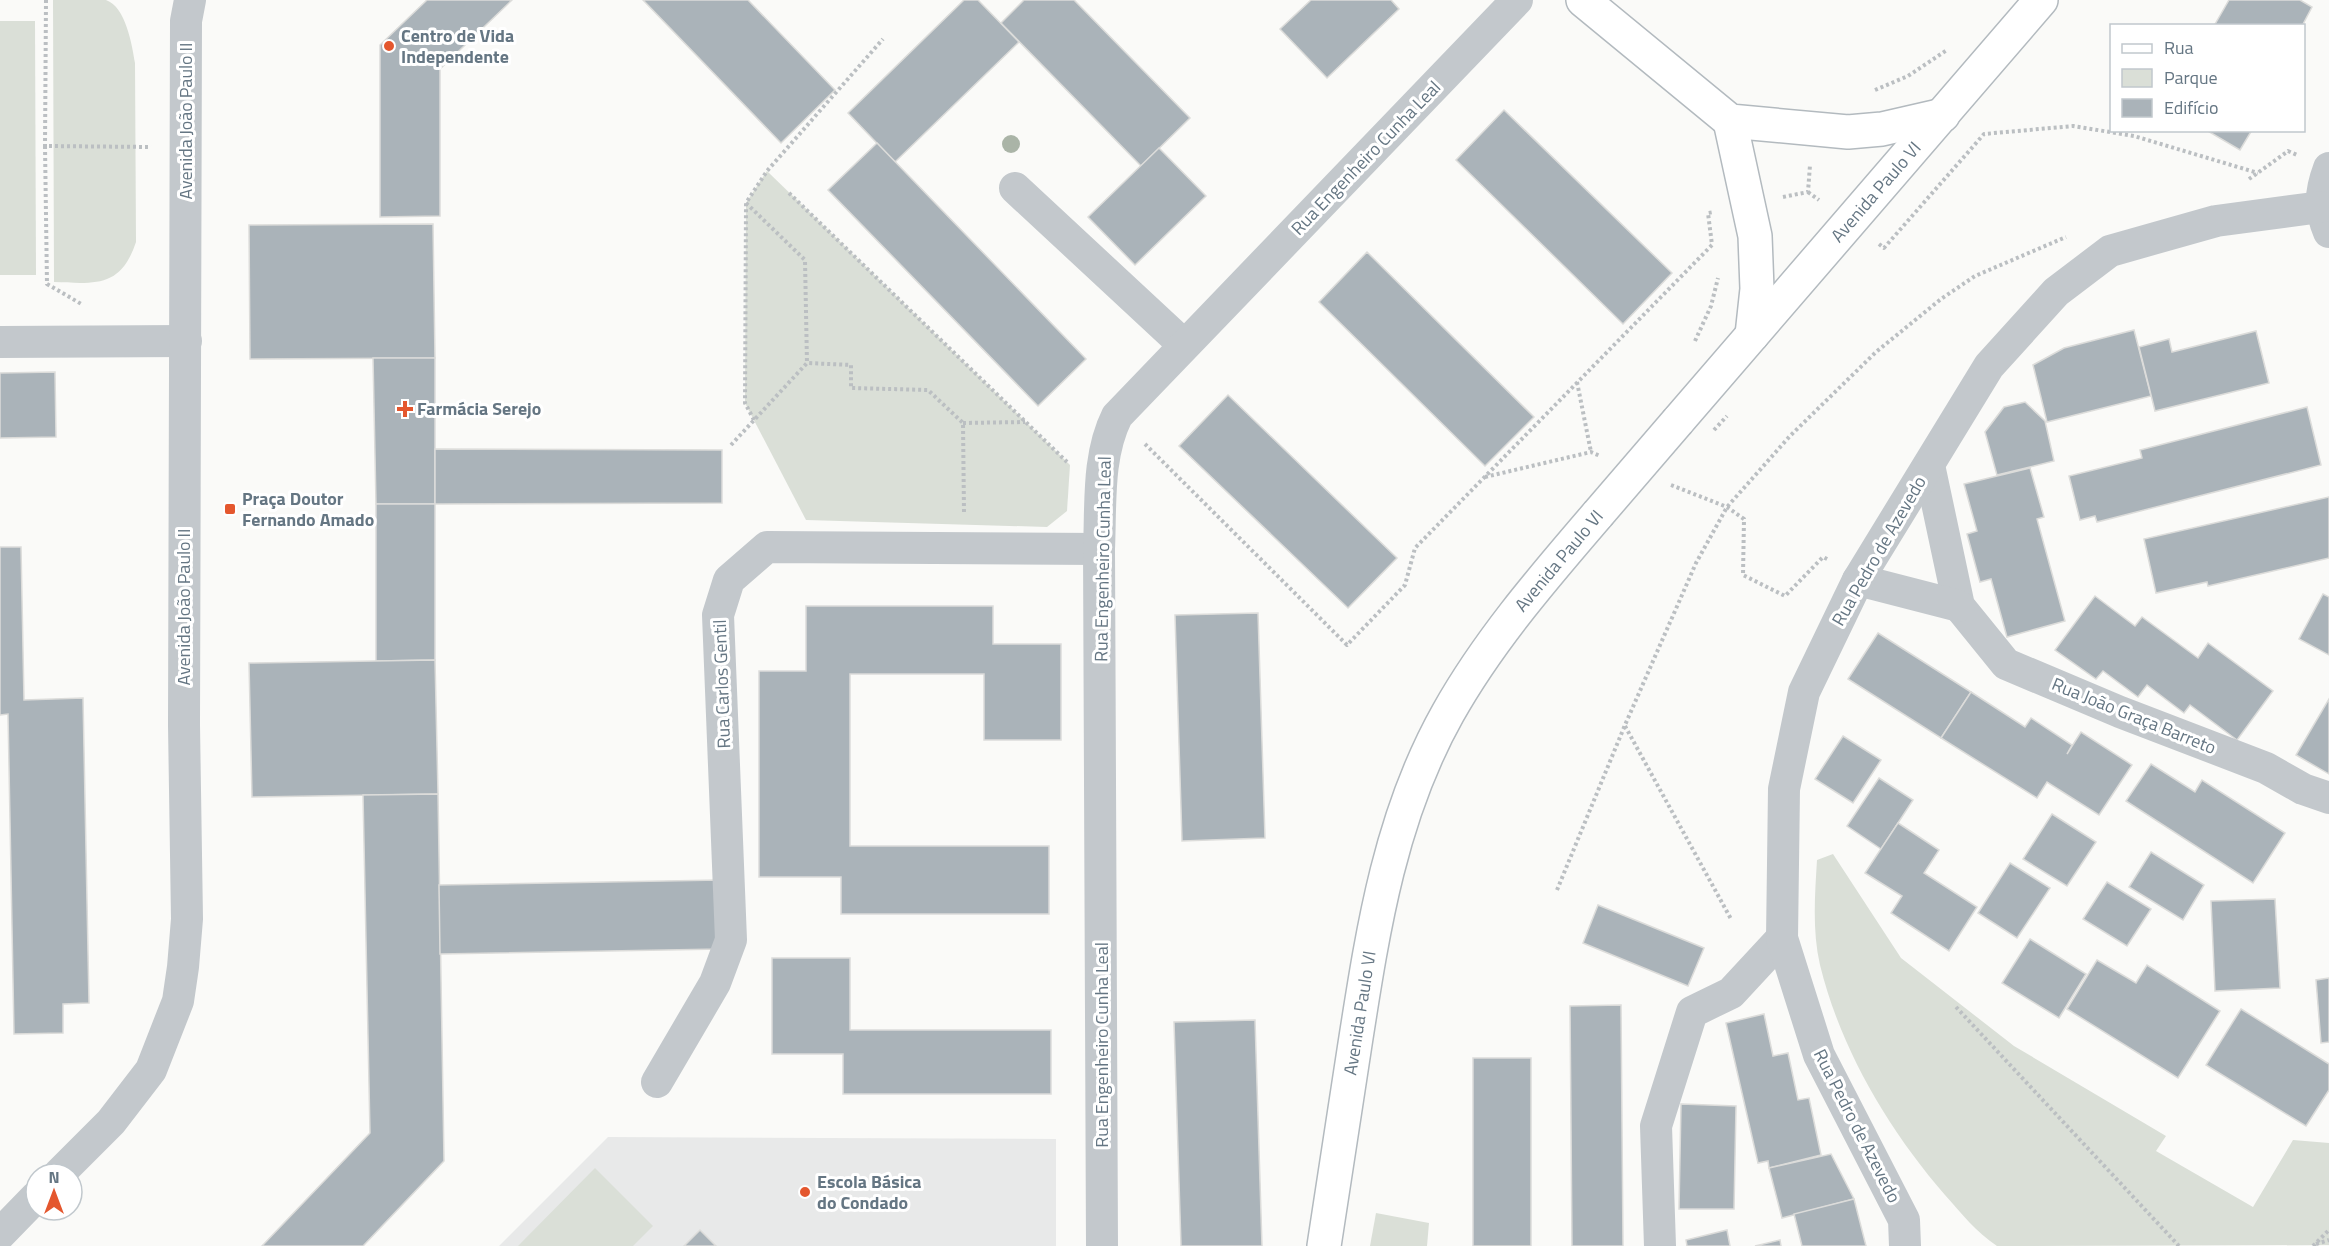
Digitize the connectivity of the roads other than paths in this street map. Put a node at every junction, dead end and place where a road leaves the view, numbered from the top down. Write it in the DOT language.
graph roads {
  1 [pos="190,0"];
  2 [pos="1517,0"];
  3 [pos="1583,0"];
  4 [pos="2041,0"];
  5 [pos="1943,115"];
  6 [pos="1730,121"];
  7 [pos="2329,168"];
  8 [pos="1015,188"];
  9 [pos="2325,220"];
  10 [pos="1752,335"];
  11 [pos="186,341"];
  12 [pos="0,342"];
  13 [pos="1184,345"];
  14 [pos="1929,465"];
  15 [pos="1100,549"];
  16 [pos="1858,580"];
  17 [pos="1959,606"];
  18 [pos="2329,798"];
  19 [pos="1782,938"];
  20 [pos="657,1082"];
  21 [pos="71,1162"];
  22 [pos="24,1209"];
  23 [pos="0,1233"];
  24 [pos="1102,1246"];
  25 [pos="1324,1246"];
  26 [pos="1660,1246"];
  27 [pos="1905,1246"];
  1 -- 11 [label="street, Avenida João Paulo II"];
  2 -- 13 [label="street, Rua Engenheiro Cunha Leal"];
  3 -- 6 [label="main road"];
  4 -- 5 [label="main road, Avenida Paulo VI"];
  5 -- 6 [label="main road"];
  5 -- 10 [label="main road, Avenida Paulo VI"];
  6 -- 10 [label="main road"];
  7 -- 9 [label="street"];
  8 -- 13 [label="street"];
  9 -- 14 [label="street, Rua Pedro de Azevedo"];
  10 -- 25 [label="main road, Avenida Paulo VI, bridge"];
  11 -- 12 [label="street"];
  11 -- 21 [label="street, Avenida João Paulo II"];
  13 -- 15 [label="street, Rua Engenheiro Cunha Leal"];
  14 -- 16 [label="street, Rua Pedro de Azevedo"];
  14 -- 17 [label="street, Rua João Graça Barreto"];
  15 -- 20 [label="street, Rua Carlos Gentil"];
  15 -- 24 [label="street, Rua Engenheiro Cunha Leal"];
  16 -- 17 [label="street"];
  16 -- 19 [label="street, Rua Pedro de Azevedo"];
  17 -- 18 [label="street, Rua João Graça Barreto"];
  19 -- 26 [label="street"];
  19 -- 27 [label="street, Rua Pedro de Azevedo"];
  22 -- 23 [label="street"];
}
